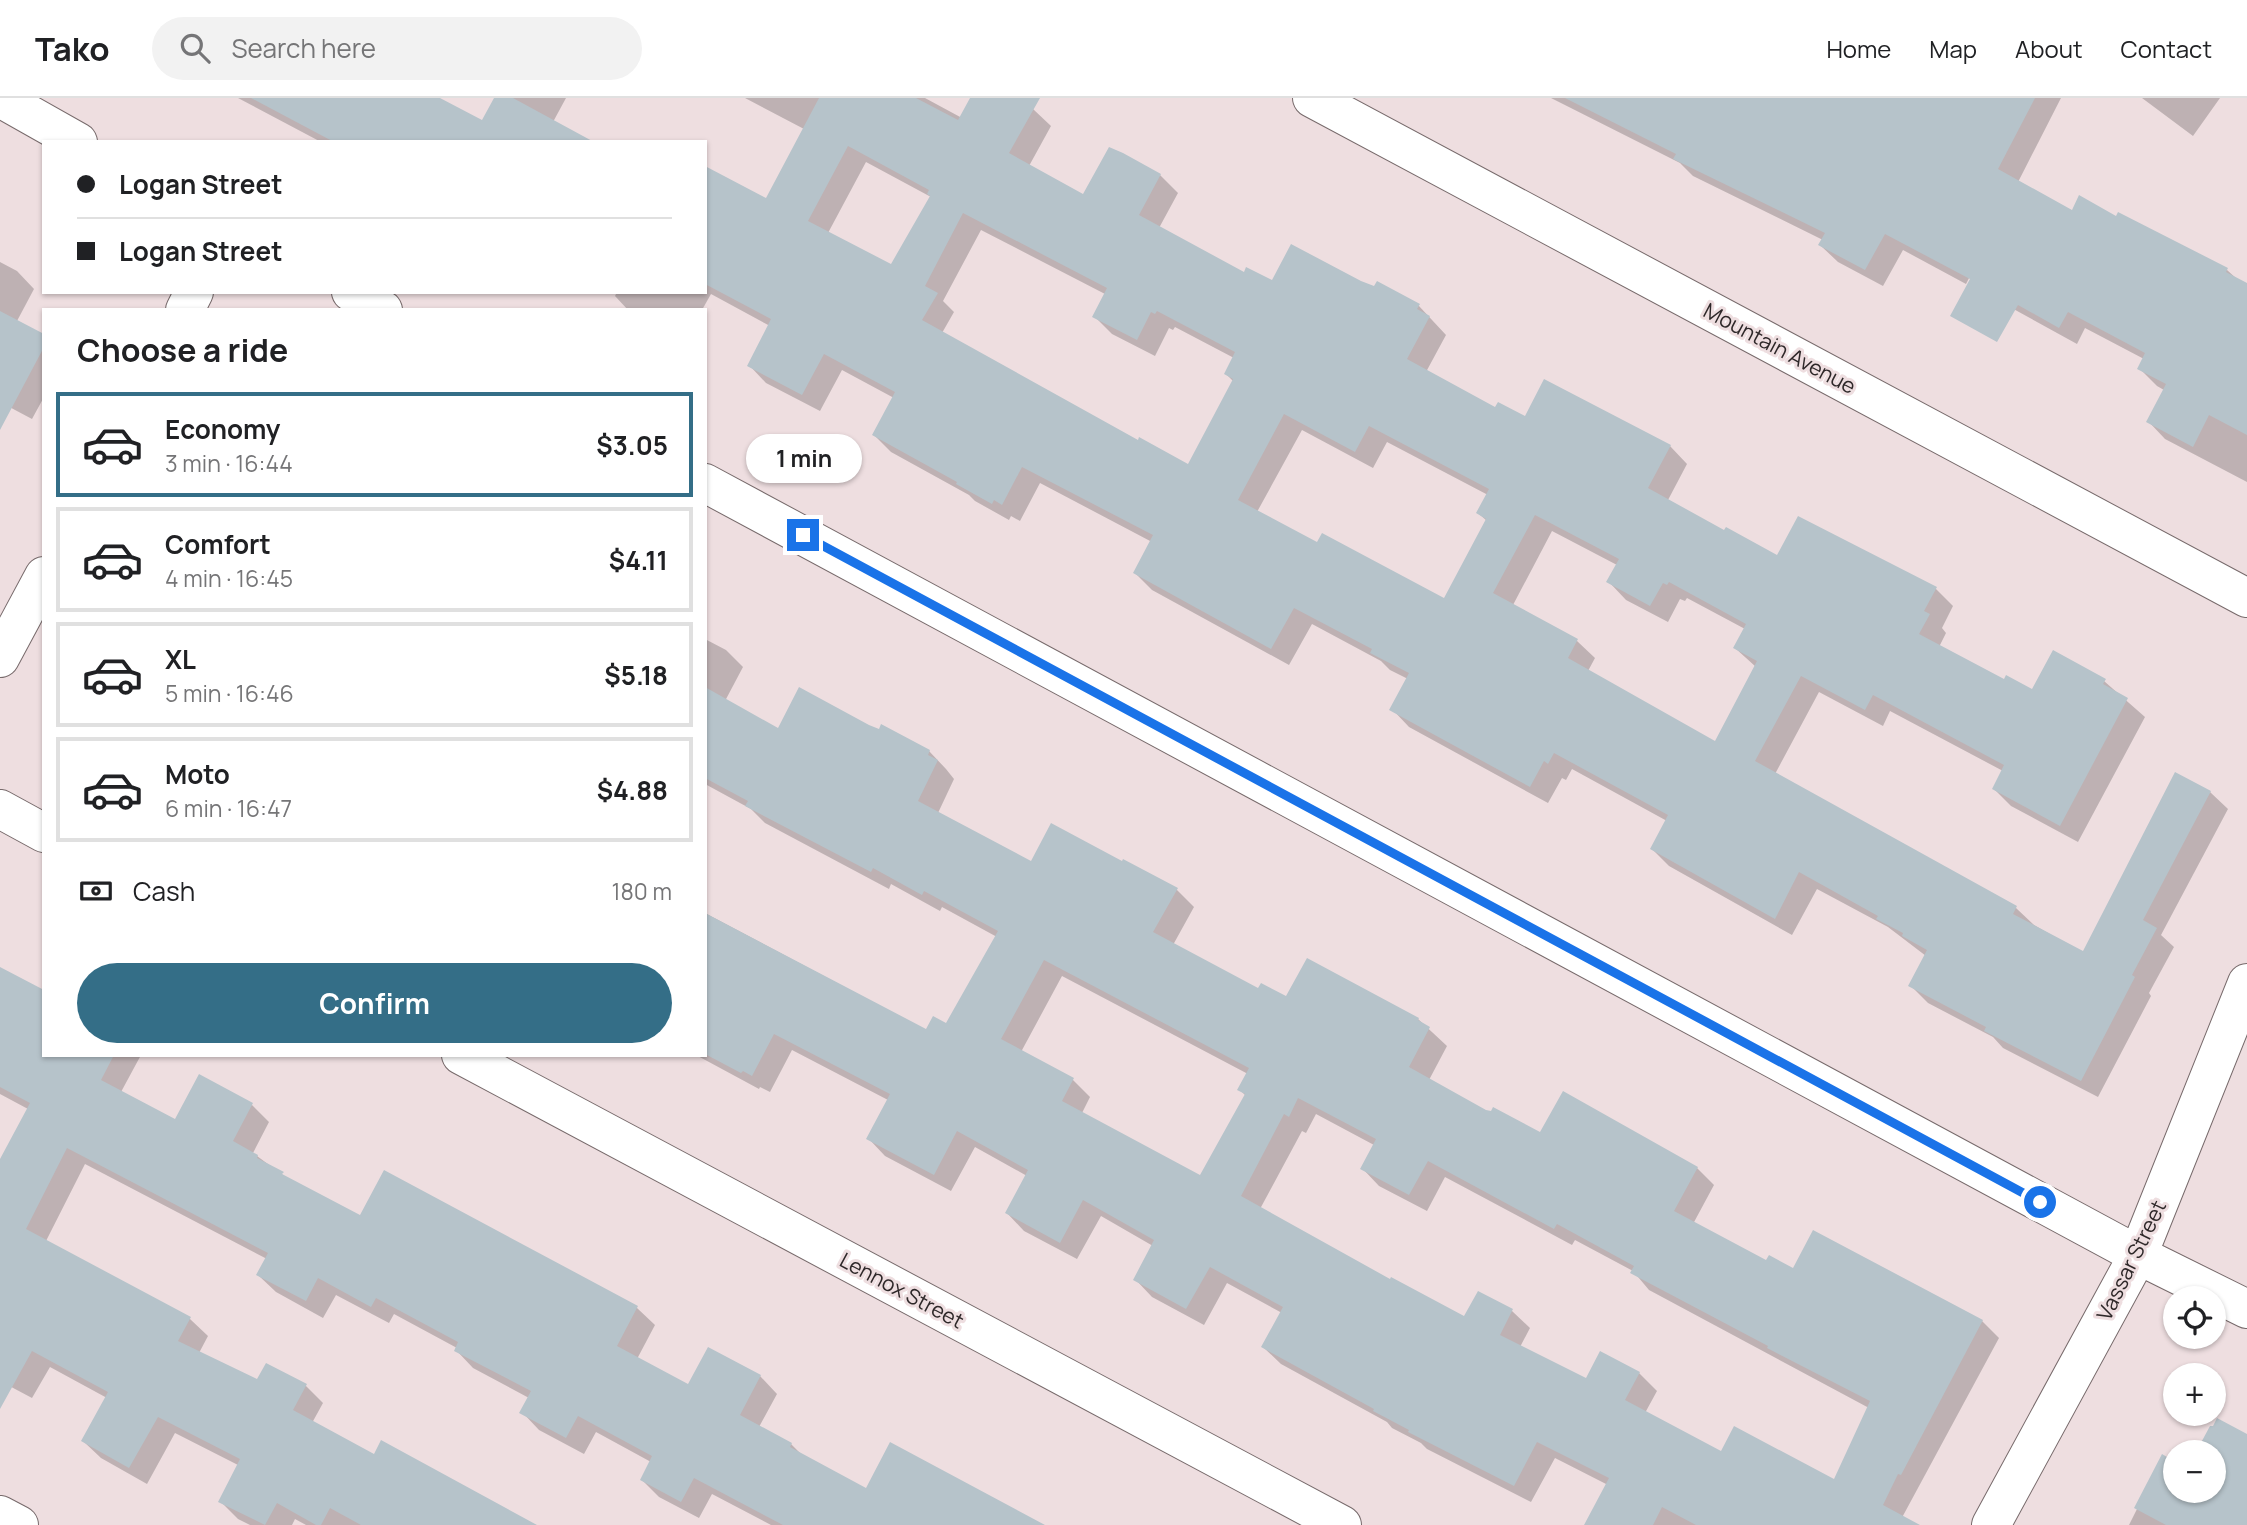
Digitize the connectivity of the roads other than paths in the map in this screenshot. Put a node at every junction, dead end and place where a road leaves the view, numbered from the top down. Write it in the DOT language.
graph roads {
  1 [pos="0,98"];
  2 [pos="1312,98"];
  3 [pos="74,140"];
  4 [pos="355,294"];
  5 [pos="379,308"];
  6 [pos="707,484"];
  7 [pos="42,580"];
  8 [pos="2247,598"];
  9 [pos="0,658"];
  10 [pos="0,809"];
  11 [pos="42,832"];
  12 [pos="2247,983"];
  13 [pos="465,1057"];
  14 [pos="2138,1255"];
  15 [pos="2247,1308"];
  16 [pos="0,1515"];
  17 [pos="19,1525"];
  18 [pos="1342,1525"];
  19 [pos="1991,1525"];
  1 -- 3 [label="street"];
  2 -- 8 [label="street, Mountain Avenue"];
  4 -- 5 [label="street"];
  6 -- 14 [label="street"];
  7 -- 9 [label="street"];
  10 -- 11 [label="street"];
  12 -- 14 [label="street, Vassar Street"];
  13 -- 18 [label="street, Lennox Street"];
  14 -- 15 [label="street"];
  14 -- 19 [label="street, Vassar Street"];
  16 -- 17 [label="street"];
}
